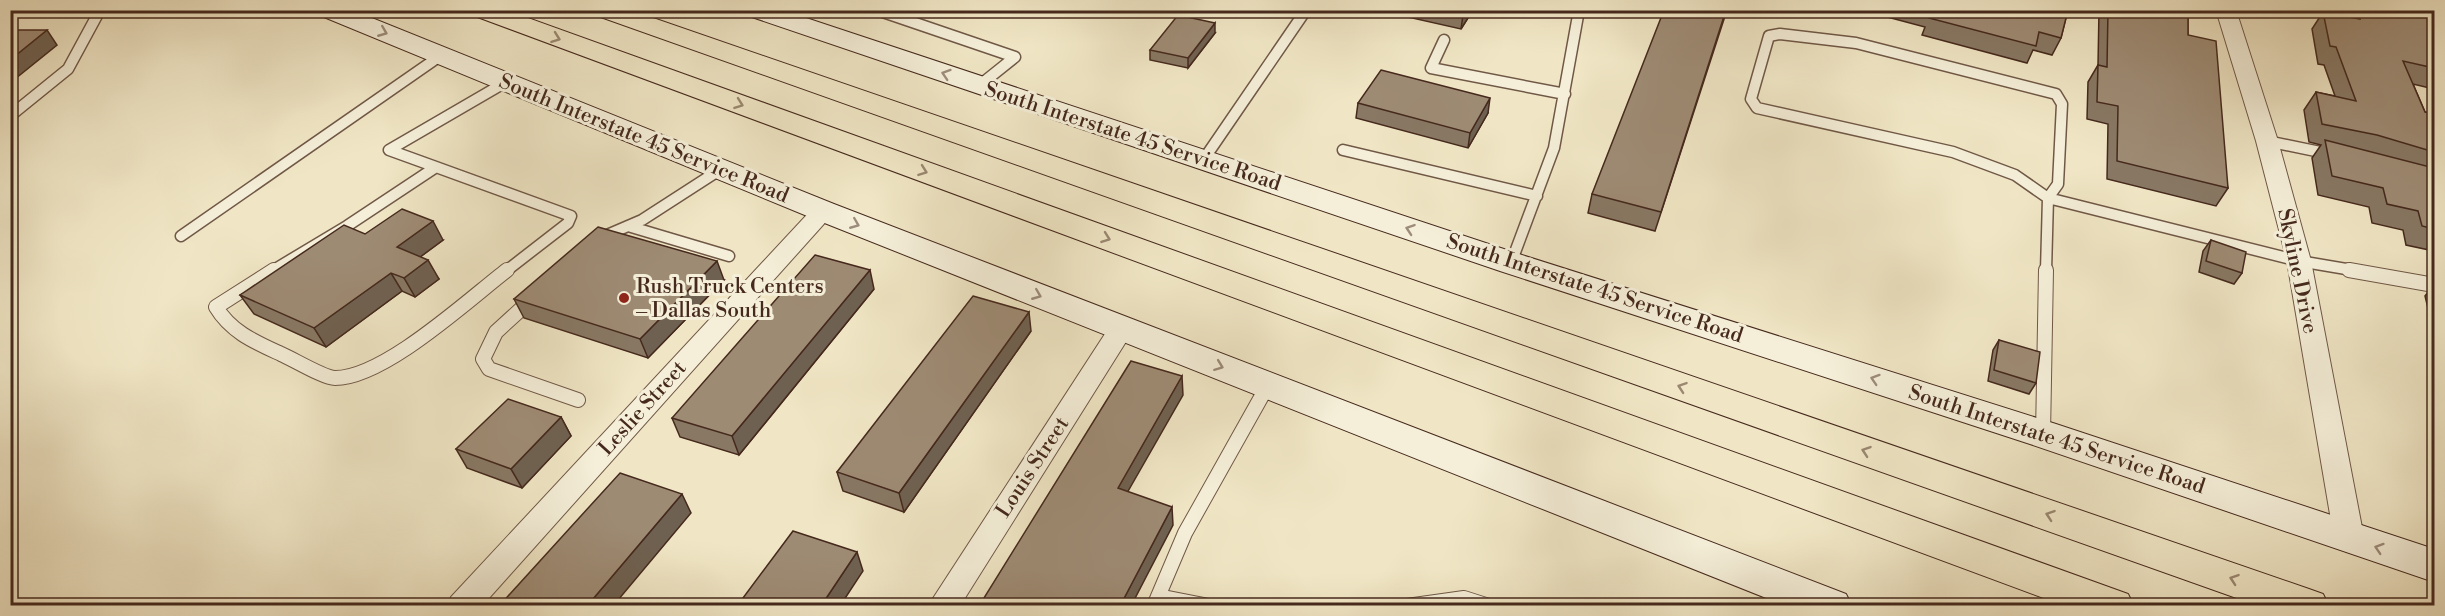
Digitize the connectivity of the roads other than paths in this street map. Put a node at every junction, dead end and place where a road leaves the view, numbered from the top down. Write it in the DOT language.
graph roads {
  1 [pos="100,10"];
  2 [pos="328,10"];
  3 [pos="482,10"];
  4 [pos="604,10"];
  5 [pos="755,10"];
  6 [pos="877,10"];
  7 [pos="1306,10"];
  8 [pos="1579,10"];
  9 [pos="2226,10"];
  10 [pos="1444,40"];
  11 [pos="440,56"];
  12 [pos="506,82"];
  13 [pos="980,85"];
  14 [pos="1565,94"];
  15 [pos="10,116"];
  16 [pos="2267,141"];
  17 [pos="1343,150"];
  18 [pos="2337,156"];
  19 [pos="1204,159"];
  20 [pos="436,167"];
  21 [pos="721,169"];
  22 [pos="1537,196"];
  23 [pos="2048,198"];
  24 [pos="823,211"];
  25 [pos="628,226"];
  26 [pos="181,236"];
  27 [pos="593,242"];
  28 [pos="729,256"];
  29 [pos="2299,261"];
  30 [pos="1511,263"];
  31 [pos="2434,285"];
  32 [pos="536,295"];
  33 [pos="1121,329"];
  34 [pos="1268,385"];
  35 [pos="578,399"];
  36 [pos="2043,434"];
  37 [pos="2349,538"];
  38 [pos="2434,566"];
  39 [pos="1156,601"];
  40 [pos="462,606"];
  41 [pos="944,606"];
  42 [pos="1209,606"];
  43 [pos="1407,606"];
  44 [pos="1489,606"];
  45 [pos="1832,606"];
  46 [pos="2114,606"];
  47 [pos="2309,606"];
  1 -- 15 [label="lane"];
  2 -- 11 [label="main road, South Interstate 45 Service Road, one-way"];
  3 -- 46 [label="highway, one-way"];
  47 -- 4 [label="highway, one-way"];
  13 -- 5 [label="main road, South Interstate 45 Service Road, one-way"];
  6 -- 13 [label="lane"];
  7 -- 19 [label="lane"];
  8 -- 14 [label="lane"];
  9 -- 16 [label="street, Skyline Drive"];
  10 -- 14 [label="lane"];
  11 -- 12 [label="main road, South Interstate 45 Service Road"];
  11 -- 26 [label="lane"];
  12 -- 20 [label="lane"];
  12 -- 21 [label="main road, South Interstate 45 Service Road"];
  13 -- 19 [label="main road, South Interstate 45 Service Road"];
  14 -- 22 [label="lane"];
  16 -- 18 [label="lane"];
  16 -- 29 [label="street, Skyline Drive"];
  17 -- 22 [label="lane"];
  30 -- 19 [label="main road, South Interstate 45 Service Road, one-way"];
  20 -- 20 [label="lane"];
  21 -- 24 [label="main road, South Interstate 45 Service Road"];
  21 -- 25 [label="lane"];
  22 -- 30 [label="lane"];
  23 -- 23 [label="lane"];
  23 -- 29 [label="lane"];
  23 -- 36 [label="lane"];
  24 -- 33 [label="main road, South Interstate 45 Service Road, one-way"];
  24 -- 40 [label="street, Leslie Street"];
  25 -- 27 [label="lane"];
  25 -- 28 [label="lane"];
  29 -- 31 [label="lane"];
  29 -- 37 [label="street, Skyline Drive"];
  36 -- 30 [label="main road, South Interstate 45 Service Road, one-way"];
  32 -- 35 [label="lane"];
  33 -- 34 [label="main road, South Interstate 45 Service Road, one-way"];
  33 -- 41 [label="street, Louis Street"];
  34 -- 39 [label="lane"];
  34 -- 45 [label="main road, South Interstate 45 Service Road"];
  36 -- 37 [label="main road, South Interstate 45 Service Road"];
  38 -- 37 [label="main road, South Interstate 45 Service Road, one-way"];
  39 -- 42 [label="lane"];
  43 -- 44 [label="lane"];
}
